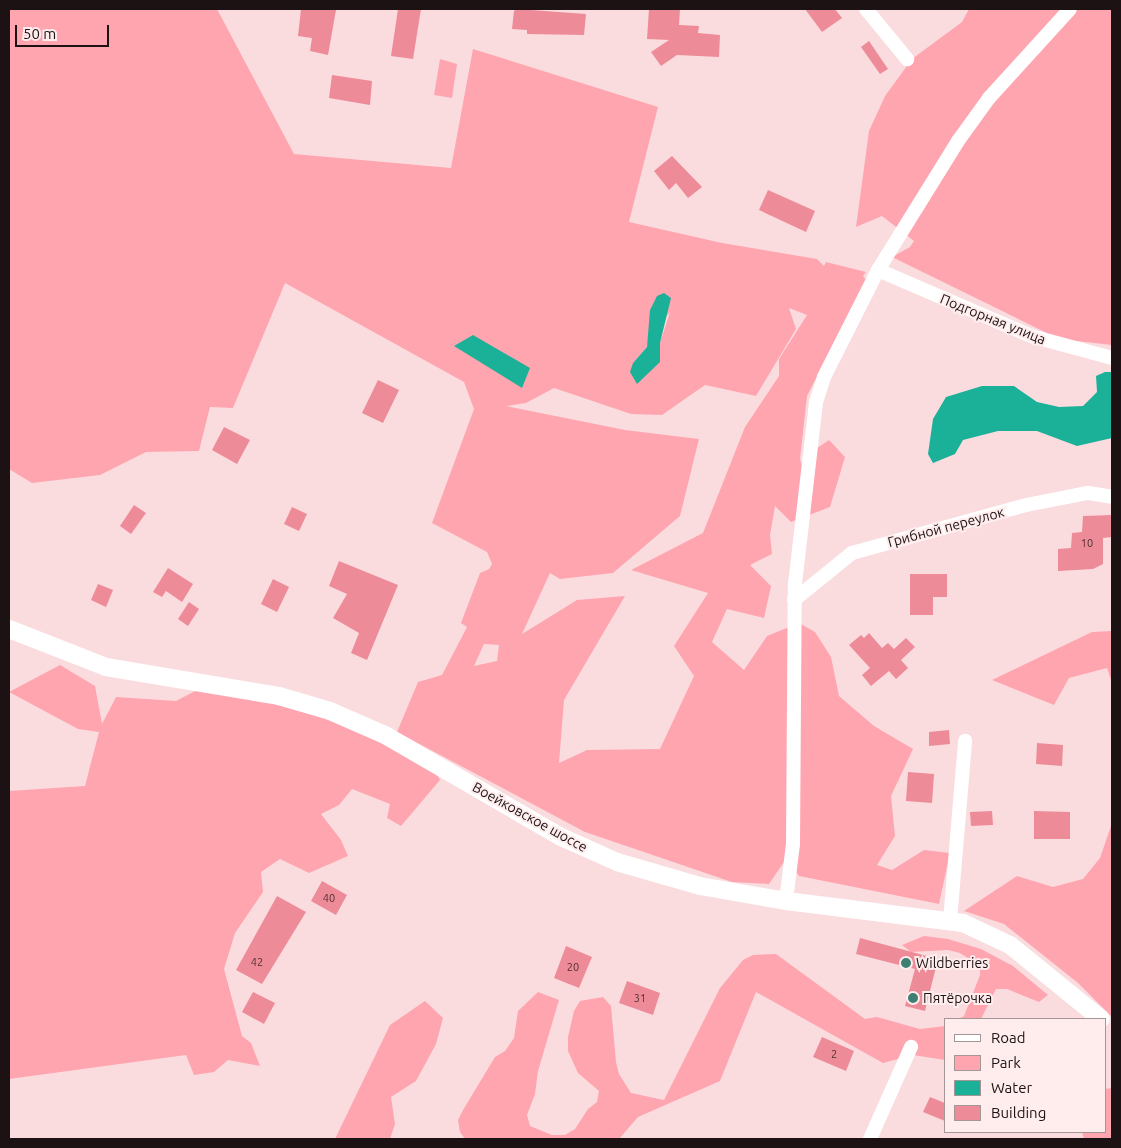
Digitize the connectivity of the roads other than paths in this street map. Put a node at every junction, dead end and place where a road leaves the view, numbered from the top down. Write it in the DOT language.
graph roads {
  1 [pos="866,9"];
  2 [pos="1070,9"];
  3 [pos="907,59"];
  4 [pos="878,270"];
  5 [pos="1112,358"];
  6 [pos="1112,497"];
  7 [pos="794,600"];
  8 [pos="9,629"];
  9 [pos="965,741"];
  10 [pos="786,902"];
  11 [pos="950,921"];
  12 [pos="1100,1018"];
  13 [pos="911,1047"];
  14 [pos="870,1139"];
  1 -- 3 [label="street"];
  2 -- 4 [label="street"];
  4 -- 5 [label="street, Подгорная улица"];
  4 -- 7 [label="street"];
  6 -- 7 [label="street, Грибной переулок"];
  7 -- 10 [label="street"];
  8 -- 10 [label="street, Воейковское шоссе"];
  9 -- 11 [label="street"];
  10 -- 11 [label="street, Воейковское шоссе"];
  11 -- 12 [label="street, Воейковское шоссе"];
  13 -- 14 [label="street"];
}
